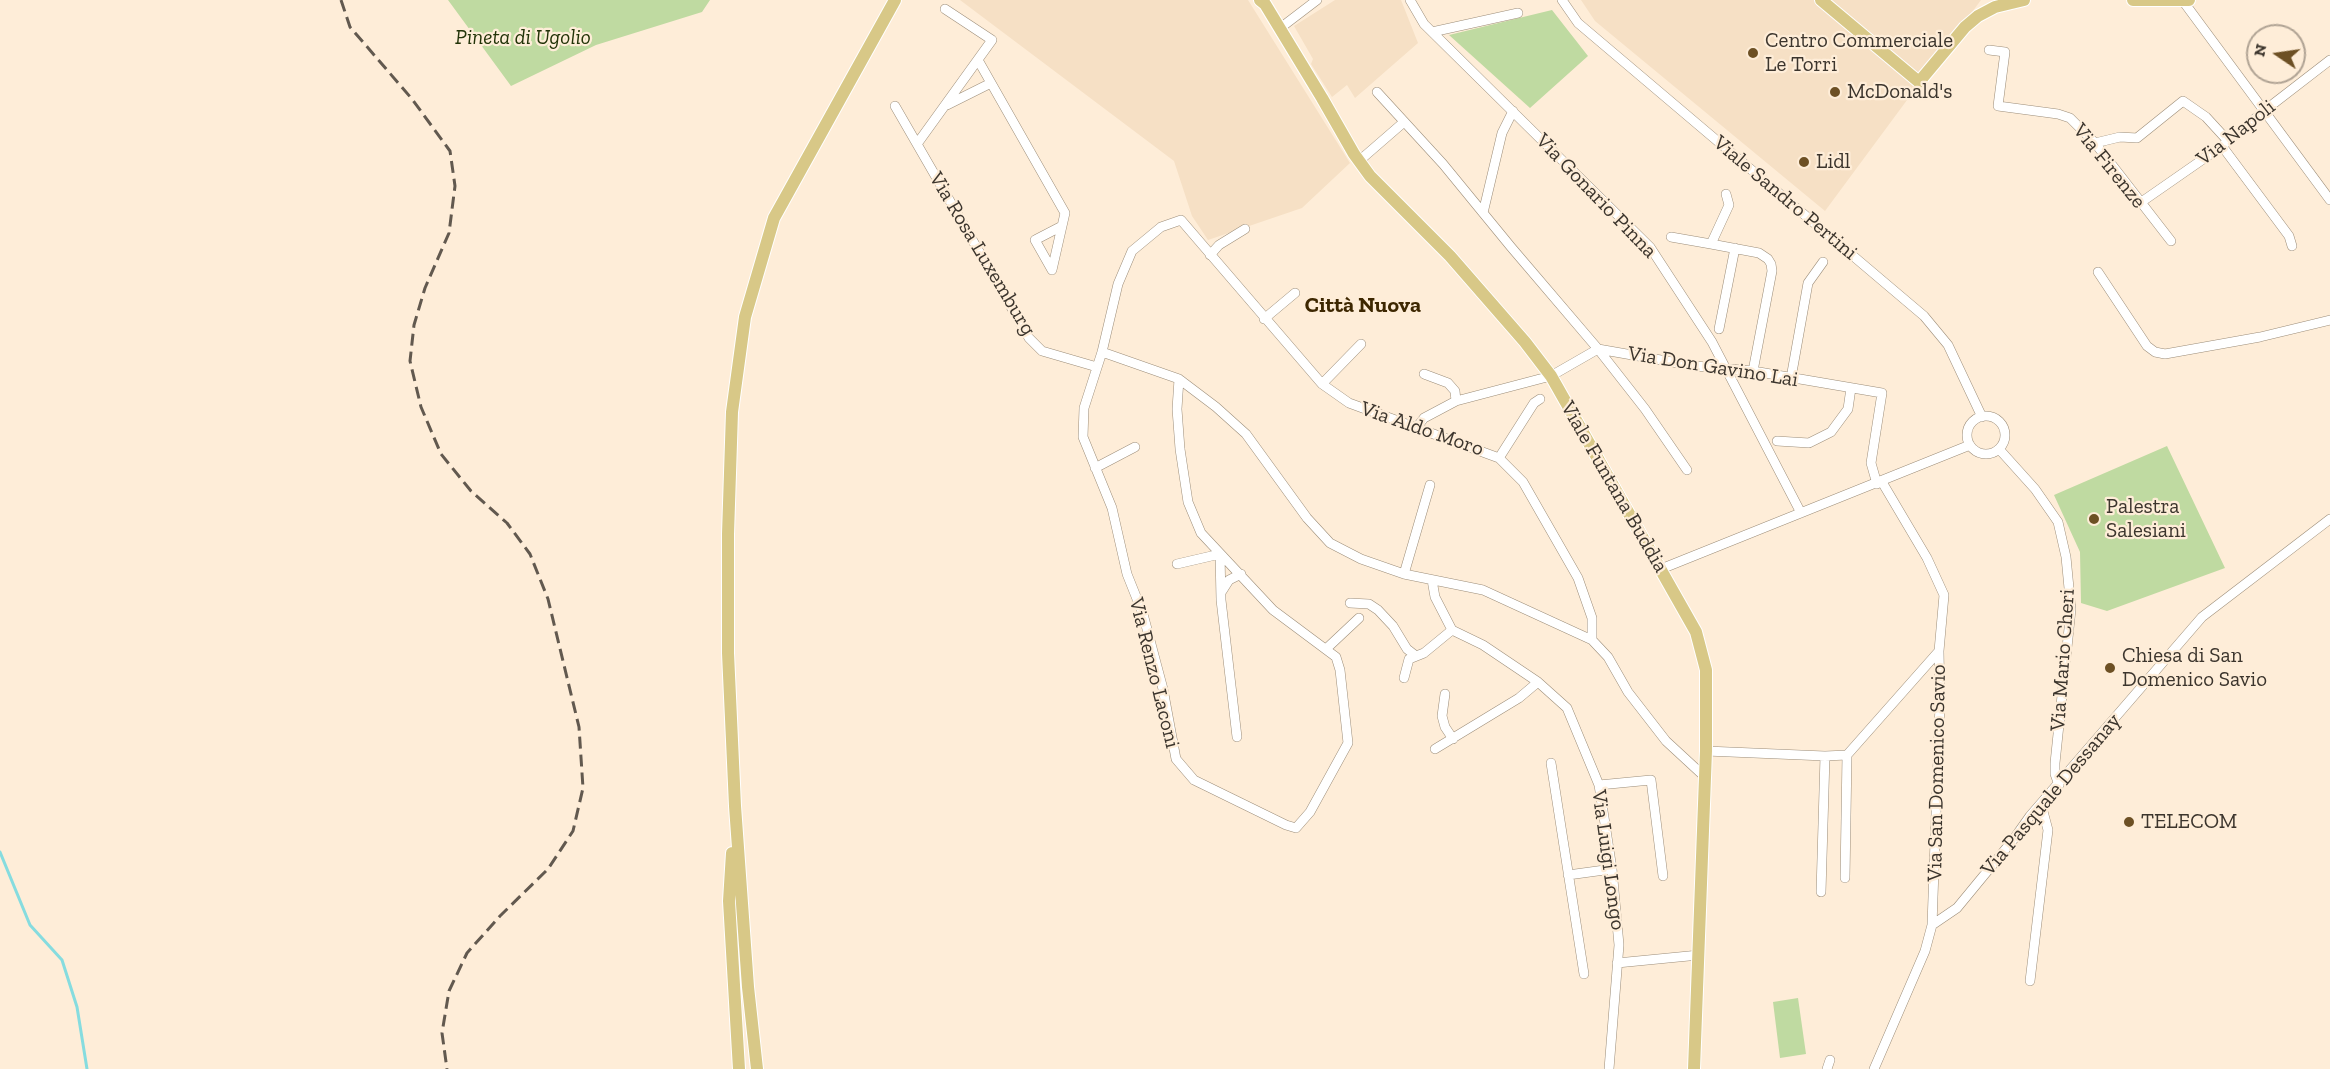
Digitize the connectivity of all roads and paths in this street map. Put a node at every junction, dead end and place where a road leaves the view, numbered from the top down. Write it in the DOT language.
graph roads {
  1 [pos="1260,0"];
  2 [pos="1317,0"];
  3 [pos="1410,0"];
  4 [pos="1562,0"];
  5 [pos="1821,0"];
  6 [pos="2024,0"];
  7 [pos="2133,0"];
  8 [pos="2186,0"];
  9 [pos="892,5"];
  10 [pos="945,9"];
  11 [pos="1518,13"];
  12 [pos="1279,28"];
  13 [pos="1432,32"];
  14 [pos="1989,50"];
  15 [pos="978,60"];
  16 [pos="2330,60"];
  17 [pos="991,83"];
  18 [pos="1377,92"];
  19 [pos="895,106"];
  20 [pos="944,107"];
  21 [pos="1513,111"];
  22 [pos="2264,111"];
  23 [pos="1404,122"];
  24 [pos="2095,143"];
  25 [pos="917,144"];
  26 [pos="2225,144"];
  27 [pos="1359,161"];
  28 [pos="1726,194"];
  29 [pos="2330,200"];
  30 [pos="2140,203"];
  31 [pos="1484,213"];
  32 [pos="1062,226"];
  33 [pos="1245,229"];
  34 [pos="1671,237"];
  35 [pos="2171,241"];
  36 [pos="1711,244"];
  37 [pos="2292,246"];
  38 [pos="1735,248"];
  39 [pos="1210,255"];
  40 [pos="1823,262"];
  41 [pos="2098,272"];
  42 [pos="1295,293"];
  43 [pos="1264,319"];
  44 [pos="2330,320"];
  45 [pos="1719,329"];
  46 [pos="1361,344"];
  47 [pos="1598,349"];
  48 [pos="1102,352"];
  49 [pos="1097,367"];
  50 [pos="1726,368"];
  51 [pos="1753,371"];
  52 [pos="1424,374"];
  53 [pos="1551,376"];
  54 [pos="1791,378"];
  55 [pos="1179,379"];
  56 [pos="1322,384"];
  57 [pos="1851,388"];
  58 [pos="1540,399"];
  59 [pos="1456,401"];
  60 [pos="1982,417"];
  61 [pos="1418,427"];
  62 [pos="1777,441"];
  63 [pos="1970,445"];
  64 [pos="1134,447"];
  65 [pos="1999,449"];
  66 [pos="1499,458"];
  67 [pos="1095,468"];
  68 [pos="1687,470"];
  69 [pos="1879,483"];
  70 [pos="1430,485"];
  71 [pos="1800,513"];
  72 [pos="2330,519"];
  73 [pos="1220,554"];
  74 [pos="1178,564"];
  75 [pos="1662,569"];
  76 [pos="1241,574"];
  77 [pos="1404,574"];
  78 [pos="1432,580"];
  79 [pos="1222,591"];
  80 [pos="1350,603"];
  81 [pos="1359,618"];
  82 [pos="1452,630"];
  83 [pos="1592,640"];
  84 [pos="1326,649"];
  85 [pos="1939,651"];
  86 [pos="1416,656"];
  87 [pos="1404,678"];
  88 [pos="1538,682"];
  89 [pos="1446,694"];
  90 [pos="1237,736"];
  91 [pos="1453,739"];
  92 [pos="1435,749"];
  93 [pos="1706,751"];
  94 [pos="1847,755"];
  95 [pos="1825,756"];
  96 [pos="1551,763"];
  97 [pos="1705,777"];
  98 [pos="1599,785"];
  99 [pos="2059,785"];
  100 [pos="2041,804"];
  101 [pos="735,807"];
  102 [pos="1612,869"];
  103 [pos="1568,875"];
  104 [pos="1663,876"];
  105 [pos="1845,878"];
  106 [pos="1821,892"];
  107 [pos="1932,925"];
  108 [pos="1699,956"];
  109 [pos="1617,963"];
  110 [pos="1584,974"];
  111 [pos="2030,981"];
  112 [pos="739,1069"];
  113 [pos="757,1069"];
  114 [pos="1609,1069"];
  115 [pos="1694,1069"];
  116 [pos="1875,1069"];
  1 -- 12 [label="main road, Viale Funtana Buddia"];
  2 -- 12 [label="street"];
  3 -- 13 [label="street, Via Gonario Pinna"];
  4 -- 60 [label="street, Viale Sandro Pertini"];
  5 -- 6 [label="main road"];
  7 -- 8 [label="main road"];
  8 -- 22 [label="street"];
  9 -- 101 [label="main road"];
  10 -- 15 [label="street"];
  11 -- 13 [label="street"];
  12 -- 27 [label="main road, Viale Funtana Buddia"];
  13 -- 21 [label="street, Via Gonario Pinna"];
  14 -- 24 [label="street, Via Firenze"];
  15 -- 17 [label="street"];
  15 -- 20 [label="street"];
  16 -- 22 [label="street, Via Napoli"];
  17 -- 20 [label="street"];
  17 -- 32 [label="street"];
  18 -- 23 [label="street"];
  19 -- 25 [label="street, Via Rosa Luxemburg"];
  20 -- 25 [label="street"];
  21 -- 31 [label="street"];
  21 -- 50 [label="street, Via Gonario Pinna"];
  22 -- 26 [label="street, Via Napoli"];
  22 -- 29 [label="street"];
  23 -- 27 [label="street"];
  23 -- 31 [label="street"];
  24 -- 26 [label="street"];
  24 -- 30 [label="street, Via Firenze"];
  25 -- 49 [label="street, Via Rosa Luxemburg"];
  26 -- 30 [label="street, Via Napoli"];
  26 -- 37 [label="street"];
  27 -- 53 [label="main road, Viale Funtana Buddia"];
  28 -- 36 [label="street"];
  30 -- 35 [label="street, Via Firenze"];
  31 -- 47 [label="street"];
  32 -- 32 [label="street"];
  33 -- 39 [label="street"];
  34 -- 36 [label="street"];
  36 -- 38 [label="street"];
  38 -- 45 [label="street"];
  38 -- 51 [label="street"];
  39 -- 43 [label="street, Via Aldo Moro"];
  39 -- 48 [label="street, Via Aldo Moro"];
  40 -- 54 [label="street"];
  41 -- 44 [label="street"];
  42 -- 43 [label="street"];
  43 -- 56 [label="street, Via Aldo Moro"];
  46 -- 56 [label="street"];
  47 -- 50 [label="street, Via Don Gavino Lai"];
  47 -- 53 [label="street, Via Don Gavino Lai"];
  47 -- 68 [label="street"];
  48 -- 49 [label="street"];
  48 -- 55 [label="street"];
  49 -- 67 [label="street"];
  50 -- 51 [label="street, Via Don Gavino Lai"];
  50 -- 71 [label="street, Via Gonario Pinna"];
  51 -- 54 [label="street, Via Don Gavino Lai"];
  52 -- 59 [label="street"];
  53 -- 59 [label="street, Via Don Gavino Lai"];
  53 -- 75 [label="main road, Viale Funtana Buddia"];
  54 -- 57 [label="street, Via Don Gavino Lai"];
  55 -- 73 [label="street, Via Renzo Laconi"];
  55 -- 77 [label="street"];
  56 -- 61 [label="street, Via Aldo Moro"];
  57 -- 62 [label="street"];
  57 -- 69 [label="street, Via Don Gavino Lai"];
  58 -- 66 [label="street"];
  59 -- 61 [label="street, Via Don Gavino Lai"];
  60 -- 63 [label="street"];
  60 -- 65 [label="street"];
  61 -- 66 [label="street, Via Aldo Moro"];
  63 -- 65 [label="street"];
  63 -- 69 [label="street"];
  64 -- 67 [label="street"];
  65 -- 99 [label="street, Via Mario Cheri"];
  66 -- 83 [label="street, Via Aldo Moro"];
  67 -- 84 [label="street, Via Renzo Laconi"];
  69 -- 71 [label="street"];
  69 -- 85 [label="street, Via San Domenico Savio"];
  70 -- 77 [label="street"];
  71 -- 75 [label="street"];
  72 -- 99 [label="street, Via Pasquale Dessanay"];
  73 -- 74 [label="street"];
  73 -- 76 [label="street, Via Renzo Laconi"];
  73 -- 79 [label="street"];
  75 -- 93 [label="main road, Viale Funtana Buddia"];
  76 -- 79 [label="street"];
  76 -- 84 [label="street, Via Renzo Laconi"];
  77 -- 78 [label="street"];
  78 -- 82 [label="street"];
  78 -- 83 [label="street"];
  79 -- 90 [label="street"];
  80 -- 86 [label="street"];
  81 -- 84 [label="street"];
  82 -- 86 [label="street"];
  82 -- 88 [label="street, Via Luigi Longo"];
  83 -- 97 [label="street"];
  85 -- 94 [label="street"];
  85 -- 107 [label="street, Via San Domenico Savio"];
  86 -- 87 [label="street"];
  88 -- 91 [label="street"];
  88 -- 98 [label="street, Via Luigi Longo"];
  89 -- 91 [label="street"];
  91 -- 92 [label="street"];
  93 -- 95 [label="street"];
  93 -- 97 [label="main road, Viale Funtana Buddia"];
  94 -- 95 [label="street"];
  94 -- 105 [label="street"];
  95 -- 106 [label="street"];
  96 -- 103 [label="street"];
  97 -- 108 [label="main road, Viale Funtana Buddia"];
  98 -- 102 [label="street, Via Luigi Longo"];
  98 -- 104 [label="street"];
  99 -- 100 [label="street, Via Pasquale Dessanay"];
  100 -- 107 [label="street, Via Pasquale Dessanay"];
  100 -- 111 [label="street"];
  101 -- 112 [label="main road"];
  101 -- 113 [label="main road"];
  102 -- 103 [label="street"];
  102 -- 109 [label="street, Via Luigi Longo"];
  103 -- 110 [label="street"];
  107 -- 116 [label="street, Via San Domenico Savio"];
  108 -- 109 [label="street"];
  108 -- 115 [label="main road, Viale Funtana Buddia"];
  109 -- 114 [label="street, Via Luigi Longo"];
}
